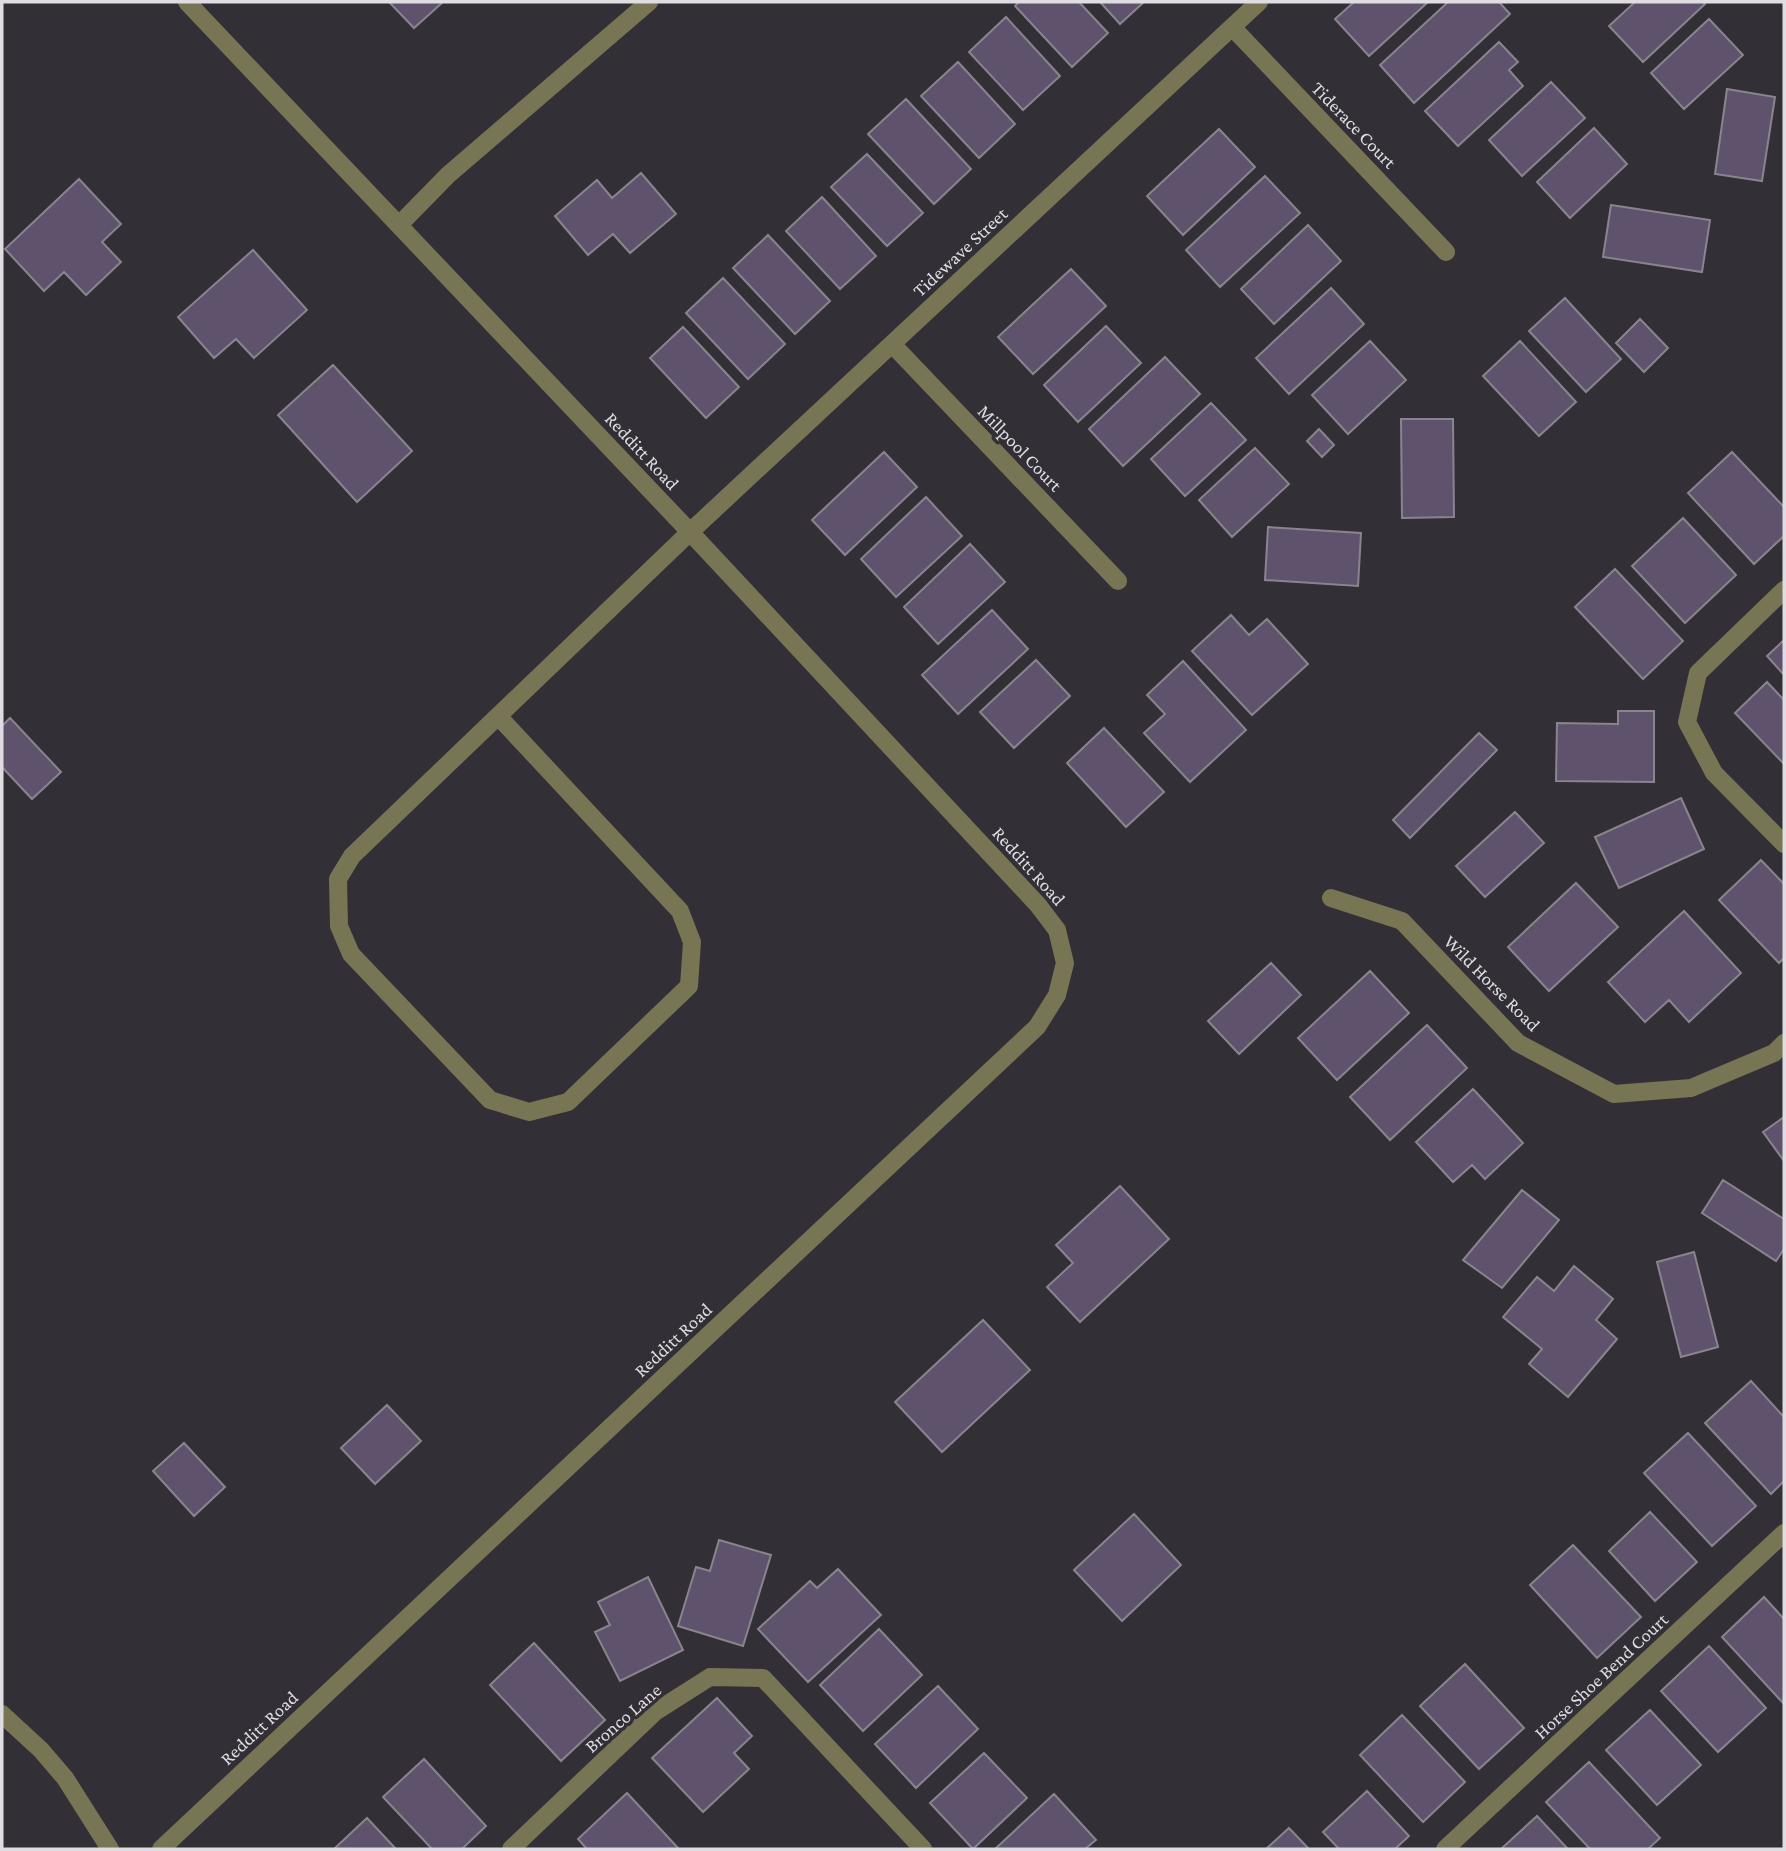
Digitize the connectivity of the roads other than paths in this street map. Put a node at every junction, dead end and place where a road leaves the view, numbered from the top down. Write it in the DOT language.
graph roads {
  1 [pos="187,2"];
  2 [pos="649,2"];
  3 [pos="1259,2"];
  4 [pos="1232,27"];
  5 [pos="399,225"];
  6 [pos="1446,252"];
  7 [pos="892,344"];
  8 [pos="690,532"];
  9 [pos="1118,581"];
  10 [pos="1784,590"];
  11 [pos="498,716"];
  12 [pos="1784,844"];
  13 [pos="1331,898"];
  14 [pos="1784,1043"];
  15 [pos="1784,1533"];
  16 [pos="2,1714"];
  17 [pos="110,1849"];
  18 [pos="160,1849"];
  19 [pos="511,1849"];
  20 [pos="923,1849"];
  21 [pos="1446,1849"];
  1 -- 5 [label="street, Redditt Road"];
  2 -- 5 [label="street"];
  3 -- 4 [label="street, Tidewave Street"];
  4 -- 6 [label="street, Tiderace Court"];
  4 -- 7 [label="street, Tidewave Street"];
  5 -- 8 [label="street, Redditt Road"];
  7 -- 8 [label="street, Tidewave Street"];
  7 -- 9 [label="street, Millpool Court"];
  8 -- 11 [label="street, Tidewave Street"];
  8 -- 18 [label="street, Redditt Road"];
  10 -- 12 [label="street"];
  11 -- 11 [label="street, Tidewave Street"];
  13 -- 14 [label="street, Wild Horse Road"];
  15 -- 21 [label="street, Horse Shoe Bend Court"];
  16 -- 17 [label="street"];
  19 -- 20 [label="street, Bronco Lane"];
}
